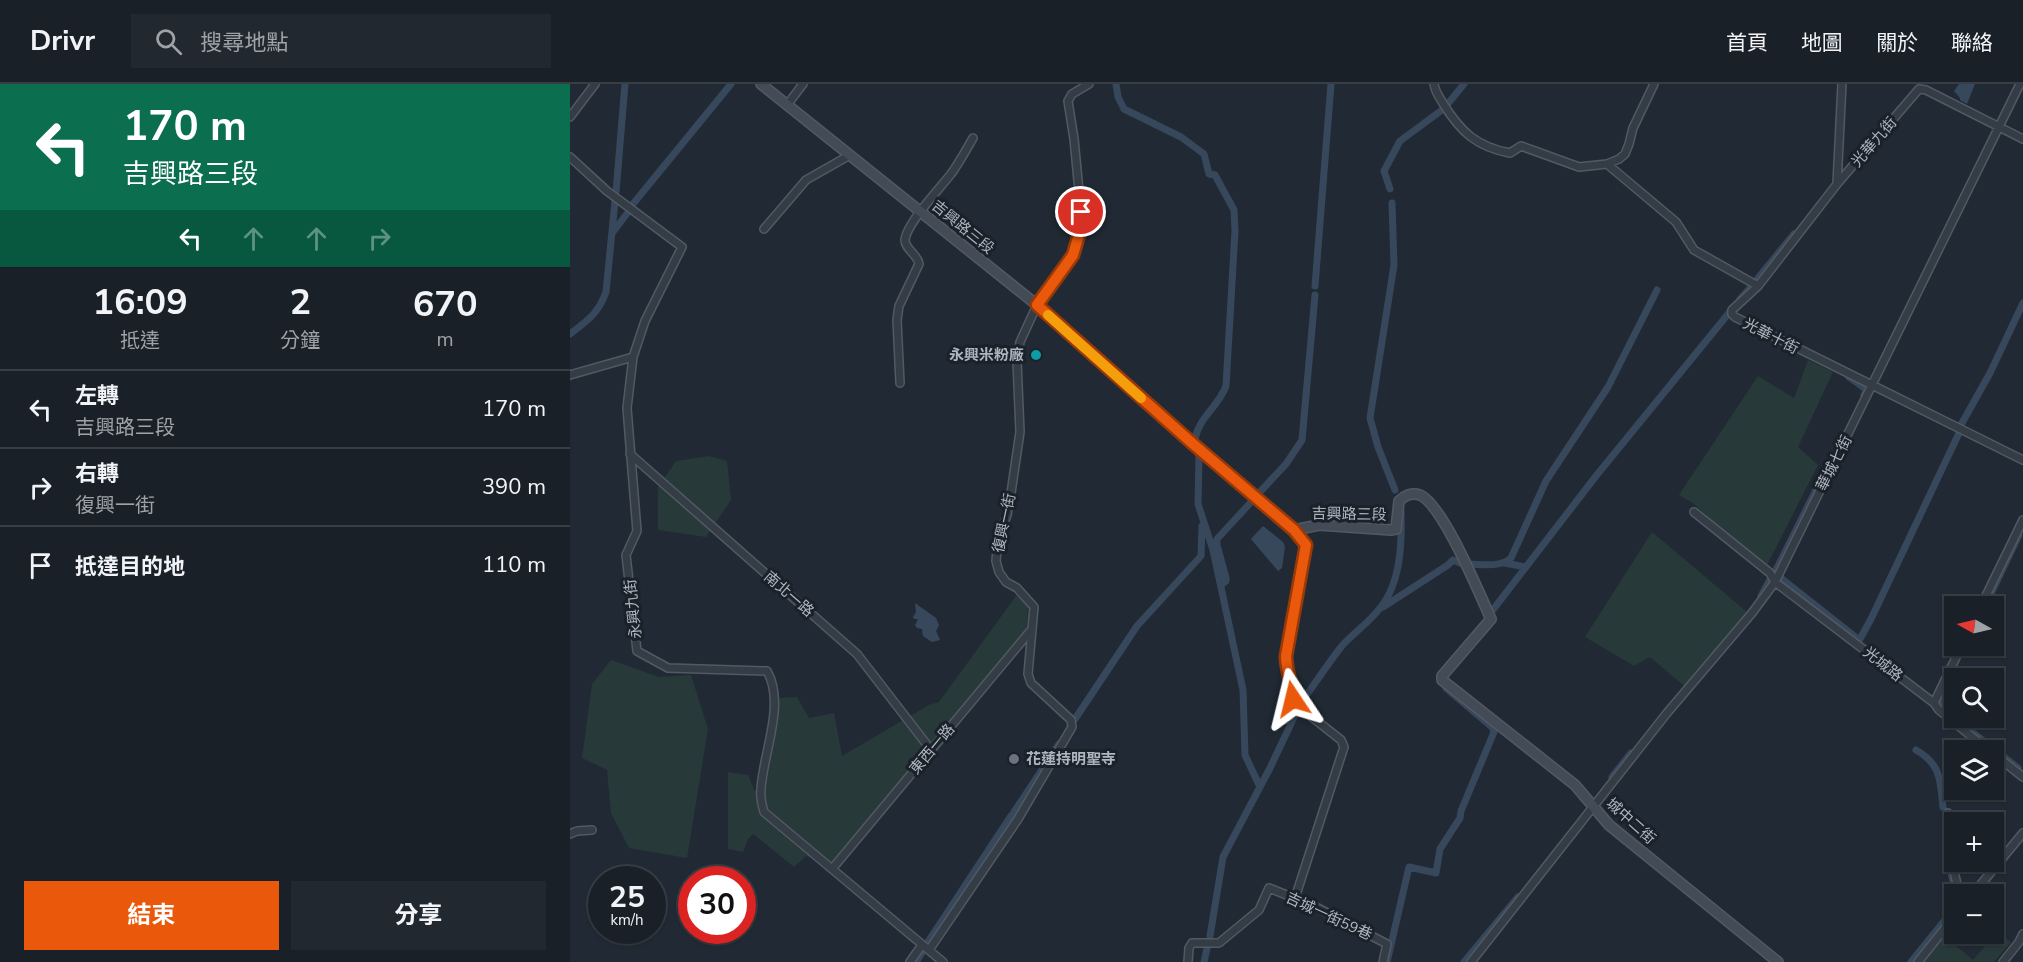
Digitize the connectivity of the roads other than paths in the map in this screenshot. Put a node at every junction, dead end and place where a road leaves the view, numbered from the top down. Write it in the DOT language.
graph roads {
  1 [pos="595,84"];
  2 [pos="761,84"];
  3 [pos="802,84"];
  4 [pos="1089,84"];
  5 [pos="1434,84"];
  6 [pos="1654,84"];
  7 [pos="1842,84"];
  8 [pos="2020,84"];
  9 [pos="787,105"];
  10 [pos="570,117"];
  11 [pos="2000,127"];
  12 [pos="973,138"];
  13 [pos="2023,139"];
  14 [pos="850,155"];
  15 [pos="570,157"];
  16 [pos="1607,164"];
  17 [pos="1837,184"];
  18 [pos="921,212"];
  19 [pos="764,229"];
  20 [pos="1758,286"];
  21 [pos="1037,305"];
  22 [pos="633,357"];
  23 [pos="570,375"];
  24 [pos="900,383"];
  25 [pos="1872,387"];
  26 [pos="630,454"];
  27 [pos="2023,460"];
  28 [pos="1694,512"];
  29 [pos="2023,520"];
  30 [pos="1294,530"];
  31 [pos="1775,582"];
  32 [pos="1986,596"];
  33 [pos="1032,629"];
  34 [pos="1957,656"];
  35 [pos="1442,676"];
  36 [pos="1934,703"];
  37 [pos="1976,740"];
  38 [pos="931,750"];
  39 [pos="2004,761"];
  40 [pos="2021,772"];
  41 [pos="1593,807"];
  42 [pos="592,830"];
  43 [pos="2023,833"];
  44 [pos="570,834"];
  45 [pos="832,869"];
  46 [pos="1981,884"];
  47 [pos="1295,898"];
  48 [pos="1944,930"];
  49 [pos="2023,934"];
  50 [pos="925,948"];
  51 [pos="910,962"];
  52 [pos="943,962"];
  53 [pos="1188,962"];
  54 [pos="1383,962"];
  55 [pos="1471,962"];
  56 [pos="1778,962"];
  57 [pos="1918,962"];
  58 [pos="2003,962"];
  1 -- 10 [label="street"];
  2 -- 9 [label="street, 吉興路三段"];
  3 -- 9 [label="street"];
  4 -- 21 [label="street, 復興一街"];
  5 -- 16 [label="street"];
  6 -- 16 [label="street"];
  7 -- 17 [label="street"];
  8 -- 11 [label="street, 華城七街"];
  9 -- 14 [label="street, 吉興路三段"];
  11 -- 13 [label="street, 光華九街"];
  11 -- 17 [label="street, 光華九街"];
  11 -- 25 [label="street, 華城七街"];
  12 -- 18 [label="street"];
  14 -- 18 [label="street, 吉興路三段"];
  14 -- 19 [label="street"];
  15 -- 22 [label="street, 永興九街"];
  16 -- 20 [label="street"];
  17 -- 20 [label="street, 光華九街"];
  18 -- 21 [label="street, 吉興路三段"];
  18 -- 24 [label="street"];
  20 -- 25 [label="street, 光華十街"];
  21 -- 30 [label="street, 吉興路三段"];
  21 -- 33 [label="street, 復興一街"];
  22 -- 23 [label="street"];
  22 -- 26 [label="street, 永興九街"];
  25 -- 27 [label="street, 光華十街"];
  25 -- 31 [label="street, 華城七街"];
  26 -- 38 [label="street, 南北一路"];
  26 -- 45 [label="street, 永興九街"];
  28 -- 31 [label="street, 光城路"];
  29 -- 32 [label="street"];
  30 -- 35 [label="street, 吉興路三段"];
  30 -- 47 [label="street"];
  31 -- 36 [label="street, 光城路"];
  31 -- 41 [label="street, 華城七街"];
  33 -- 38 [label="street, 東西一路"];
  33 -- 50 [label="street, 復興一街"];
  34 -- 36 [label="street"];
  35 -- 41 [label="street, 城中二街"];
  36 -- 37 [label="street, 光城路"];
  38 -- 45 [label="street, 東西一路"];
  39 -- 40 [label="street"];
  41 -- 55 [label="street, 華城七街"];
  41 -- 56 [label="street, 城中二街"];
  42 -- 44 [label="street"];
  43 -- 46 [label="street"];
  45 -- 50 [label="street, 永興九街"];
  47 -- 53 [label="street, 吉城一街59巷"];
  47 -- 54 [label="street, 吉城一街59巷"];
  48 -- 57 [label="street"];
  49 -- 58 [label="street"];
  50 -- 51 [label="street, 復興一街"];
  50 -- 52 [label="street, 永興九街"];
}
